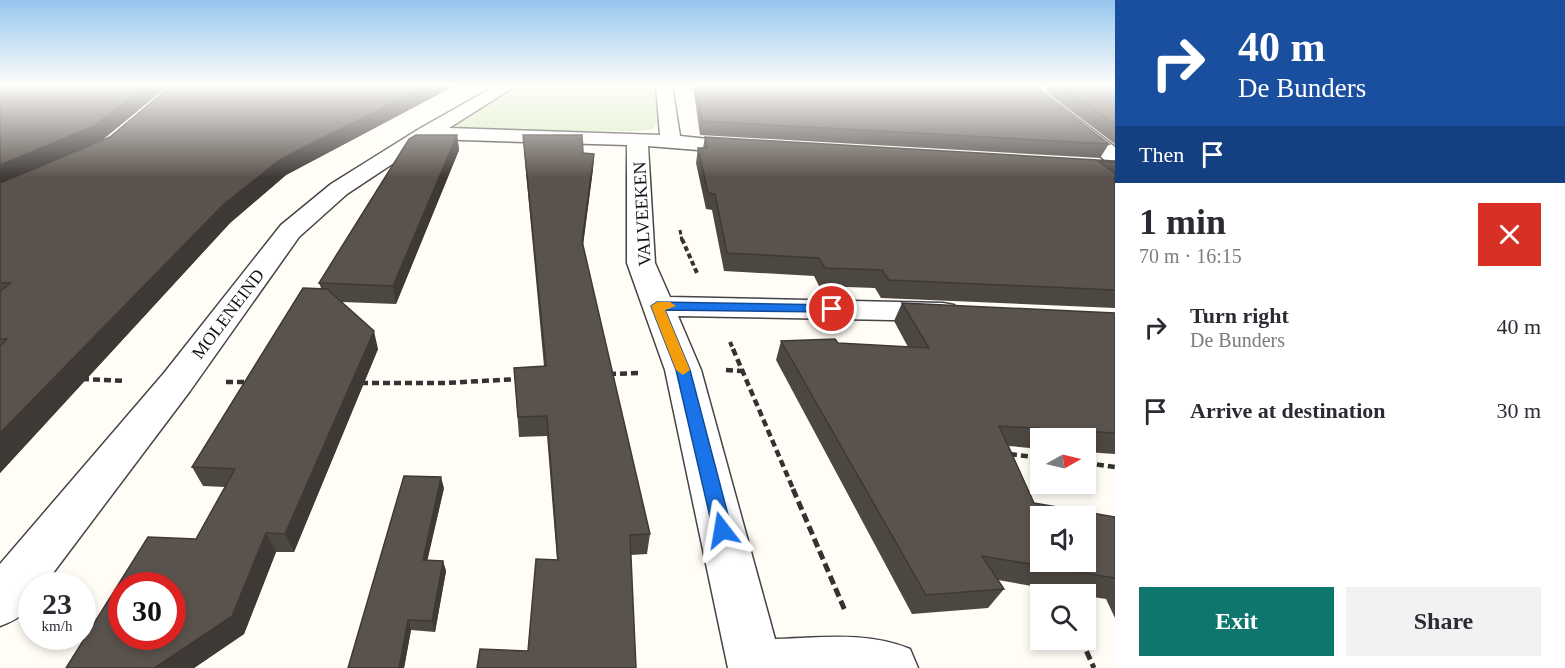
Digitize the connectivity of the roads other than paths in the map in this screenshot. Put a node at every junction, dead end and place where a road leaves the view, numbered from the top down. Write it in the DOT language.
graph roads {
  1 [pos="455,116"];
  2 [pos="658,116"];
  3 [pos="1063,116"];
  4 [pos="426,133"];
  5 [pos="654,141"];
  6 [pos="763,149"];
  7 [pos="1115,157"];
  8 [pos="1092,167"];
  9 [pos="1115,168"];
  10 [pos="657,306"];
  11 [pos="966,313"];
  12 [pos="0,602"];
  13 [pos="880,666"];
  14 [pos="755,668"];
  1 -- 4 [label="street, MOLENEIND"];
  2 -- 5 [label="street, VALVEEKEN"];
  3 -- 7 [label="street"];
  4 -- 5 [label="street"];
  4 -- 12 [label="street, MOLENEIND"];
  5 -- 6 [label="street"];
  5 -- 10 [label="street, VALVEEKEN"];
  8 -- 9 [label="street"];
  10 -- 11 [label="street"];
  10 -- 14 [label="street, VALVEEKEN"];
  13 -- 14 [label="street"];
}
